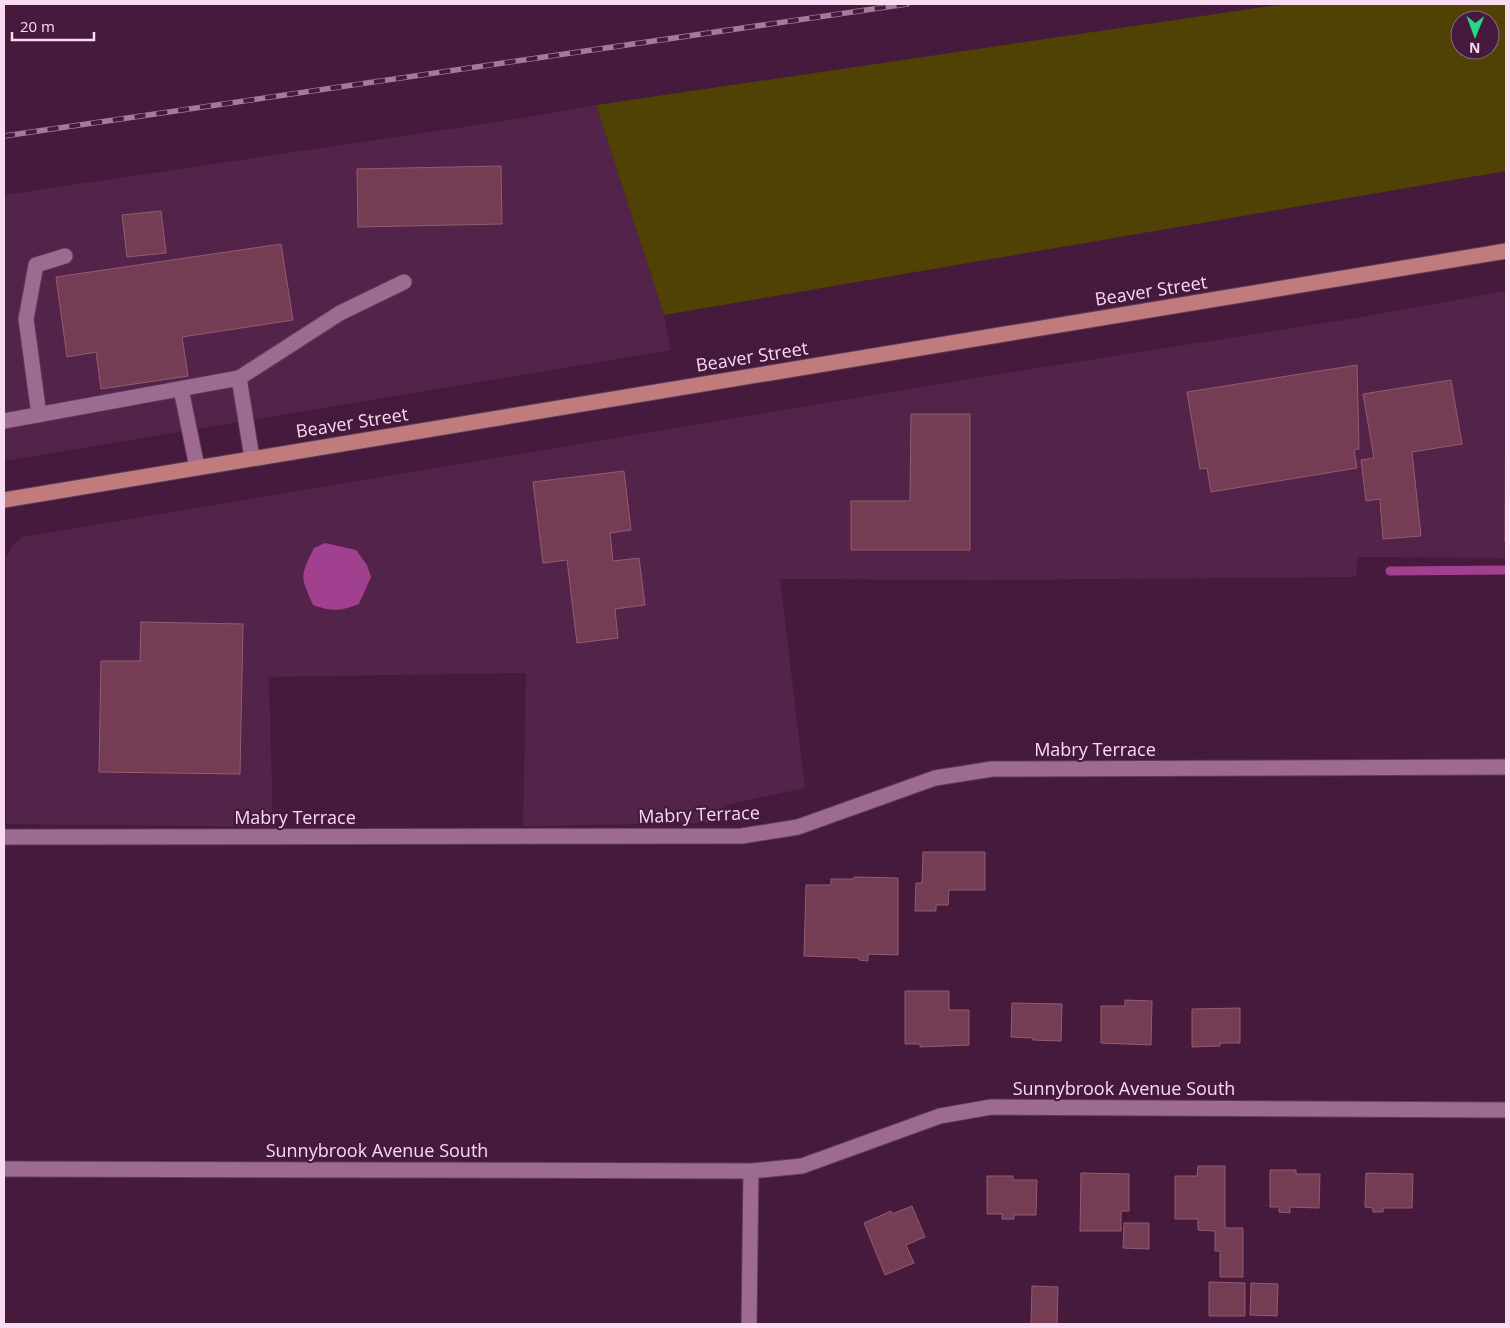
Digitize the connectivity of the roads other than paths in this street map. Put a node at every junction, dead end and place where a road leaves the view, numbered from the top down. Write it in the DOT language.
graph roads {
  1 [pos="1506,251"];
  2 [pos="65,256"];
  3 [pos="404,282"];
  4 [pos="239,378"];
  5 [pos="181,388"];
  6 [pos="39,414"];
  7 [pos="4,421"];
  8 [pos="252,458"];
  9 [pos="197,467"];
  10 [pos="4,500"];
  11 [pos="1506,767"];
  12 [pos="4,837"];
  13 [pos="1506,1110"];
  14 [pos="4,1169"];
  15 [pos="751,1171"];
  16 [pos="749,1324"];
  1 -- 8 [label="main road, Beaver Street"];
  2 -- 6 [label="street"];
  3 -- 4 [label="street"];
  4 -- 5 [label="street"];
  4 -- 8 [label="street"];
  5 -- 6 [label="street"];
  5 -- 9 [label="street"];
  6 -- 7 [label="street"];
  8 -- 9 [label="main road, Beaver Street"];
  9 -- 10 [label="main road, Beaver Street"];
  11 -- 12 [label="street, Mabry Terrace"];
  13 -- 15 [label="street, Sunnybrook Avenue South"];
  14 -- 15 [label="street, Sunnybrook Avenue South"];
  15 -- 16 [label="street"];
}
